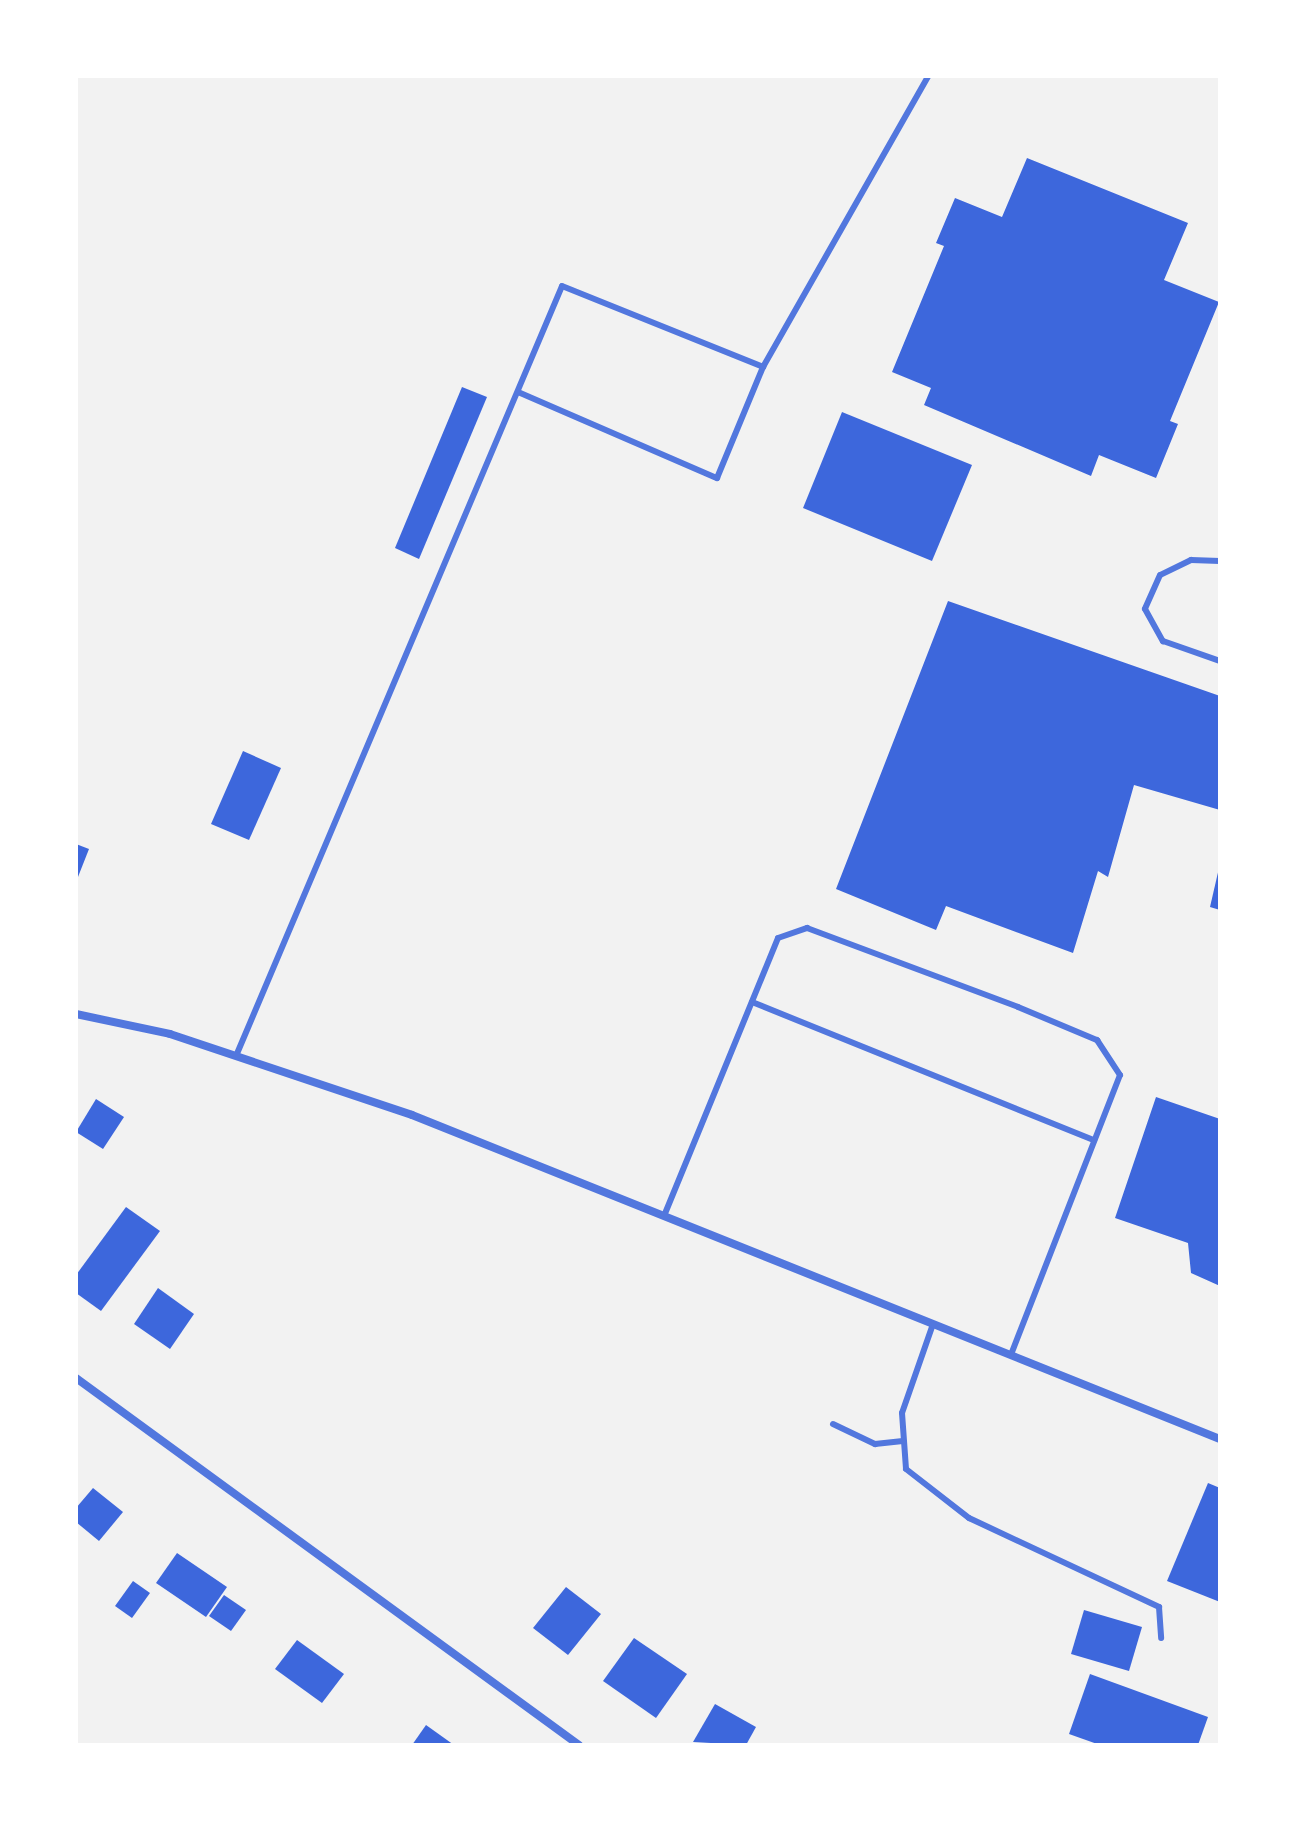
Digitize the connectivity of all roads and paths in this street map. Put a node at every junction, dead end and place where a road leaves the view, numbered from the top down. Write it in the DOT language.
graph roads {
  1 [pos="928,76"];
  2 [pos="763,367"];
  3 [pos="518,392"];
  4 [pos="1220,561"];
  5 [pos="1220,661"];
  6 [pos="752,1002"];
  7 [pos="76,1014"];
  8 [pos="236,1056"];
  9 [pos="1094,1140"];
  10 [pos="664,1216"];
  11 [pos="933,1324"];
  12 [pos="1011,1355"];
  13 [pos="76,1378"];
  14 [pos="833,1424"];
  15 [pos="1220,1439"];
  16 [pos="903,1441"];
  17 [pos="1161,1638"];
  18 [pos="579,1745"];
  1 -- 2 [label="lane"];
  2 -- 3 [label="lane"];
  2 -- 3 [label="lane"];
  3 -- 8 [label="lane"];
  4 -- 5 [label="lane"];
  6 -- 9 [label="lane"];
  6 -- 9 [label="lane"];
  6 -- 10 [label="lane"];
  7 -- 8 [label="street"];
  8 -- 10 [label="street"];
  9 -- 12 [label="lane"];
  10 -- 11 [label="street"];
  11 -- 12 [label="street"];
  11 -- 16 [label="lane"];
  12 -- 15 [label="street"];
  13 -- 18 [label="street"];
  14 -- 16 [label="lane"];
  16 -- 17 [label="lane"];
}
